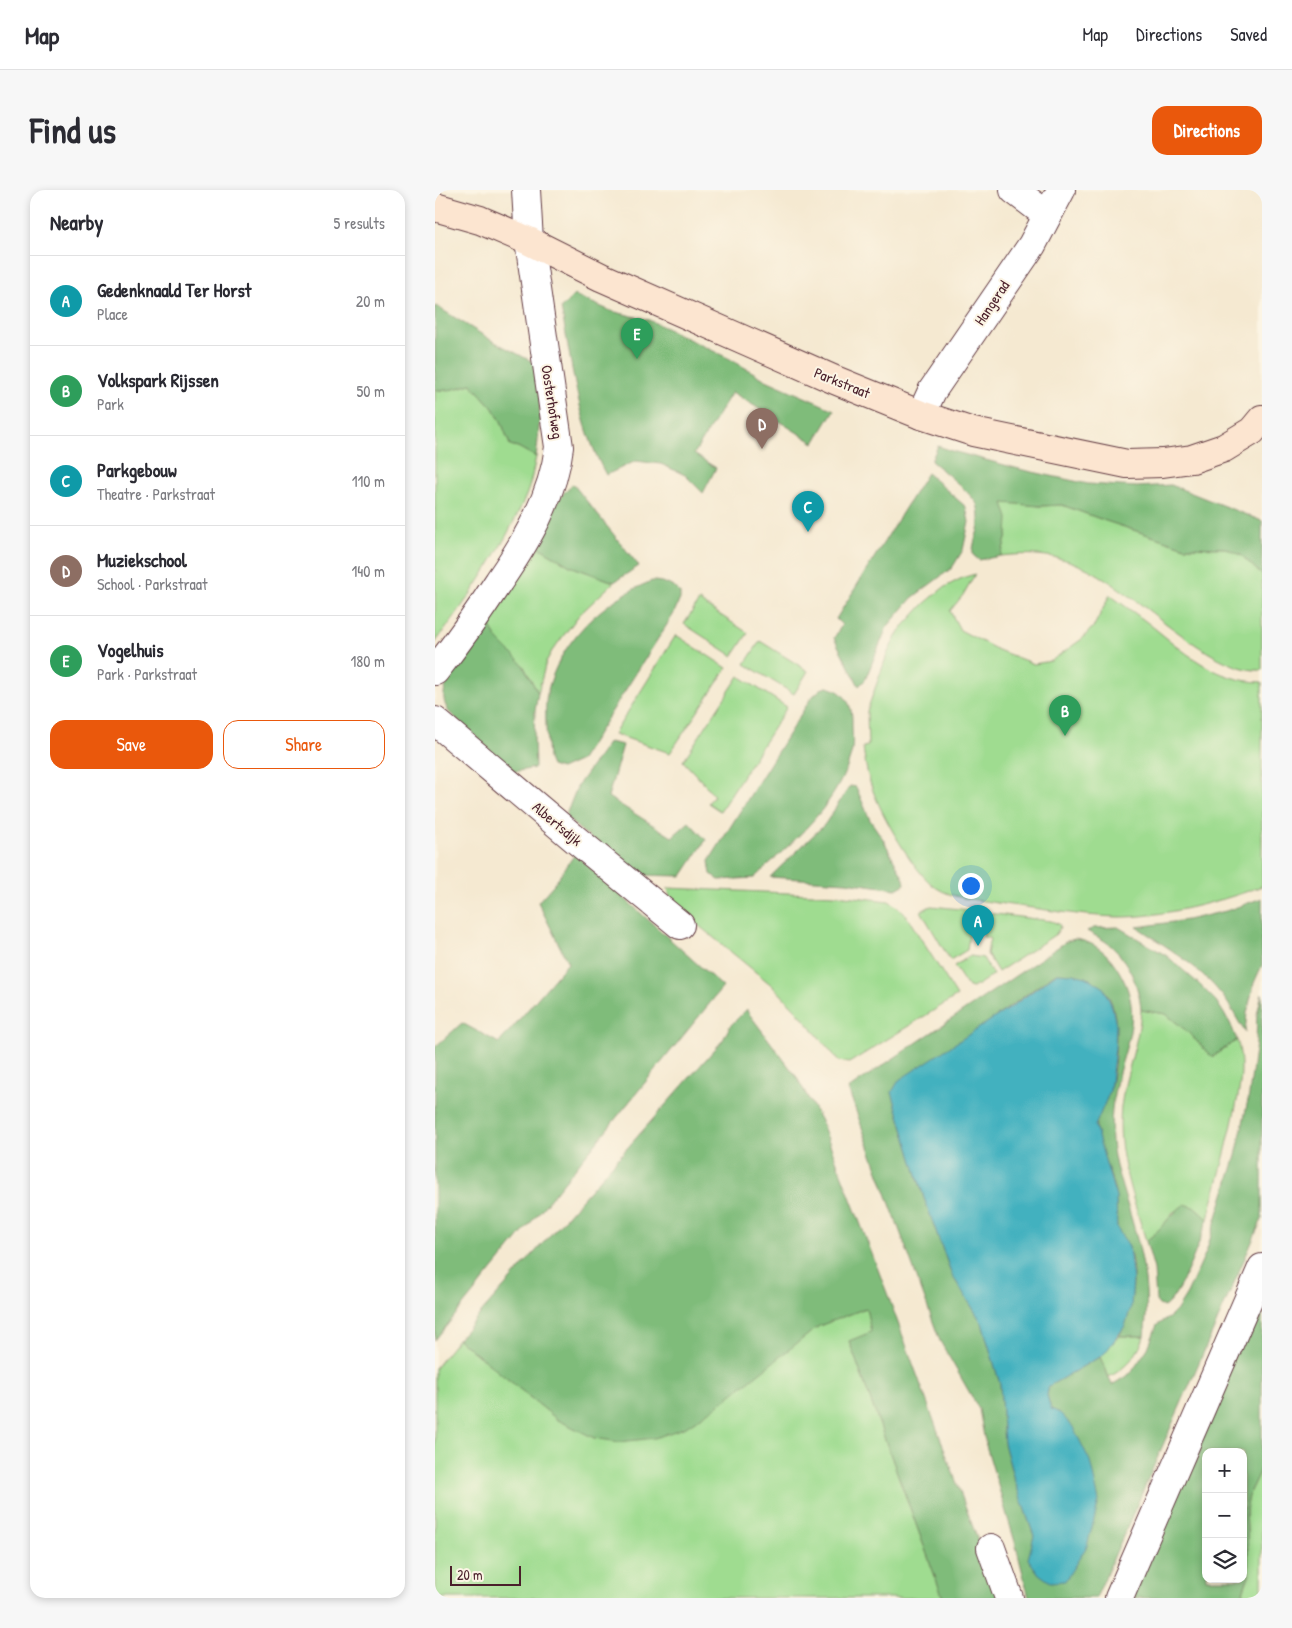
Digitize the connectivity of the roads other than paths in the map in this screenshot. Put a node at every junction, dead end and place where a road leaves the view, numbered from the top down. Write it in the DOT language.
graph roads {
  1 [pos="526,190"];
  2 [pos="1014,190"];
  3 [pos="1061,190"];
  4 [pos="435,207"];
  5 [pos="1047,215"];
  6 [pos="529,241"];
  7 [pos="921,415"];
  8 [pos="1262,419"];
  9 [pos="435,671"];
  10 [pos="435,721"];
  11 [pos="680,925"];
  12 [pos="1262,1268"];
  13 [pos="991,1548"];
  14 [pos="1009,1598"];
  15 [pos="1119,1598"];
  1 -- 6 [label="street, Oosterhofweg"];
  2 -- 5 [label="street"];
  3 -- 5 [label="street, Hangerad"];
  4 -- 6 [label="main road, Parkstraat"];
  5 -- 7 [label="street, Hangerad"];
  6 -- 7 [label="main road, Parkstraat"];
  6 -- 9 [label="street, Oosterhofweg"];
  7 -- 8 [label="main road, Parkstraat"];
  10 -- 11 [label="street, Albertsdijk"];
  12 -- 15 [label="street"];
  13 -- 14 [label="street"];
}
